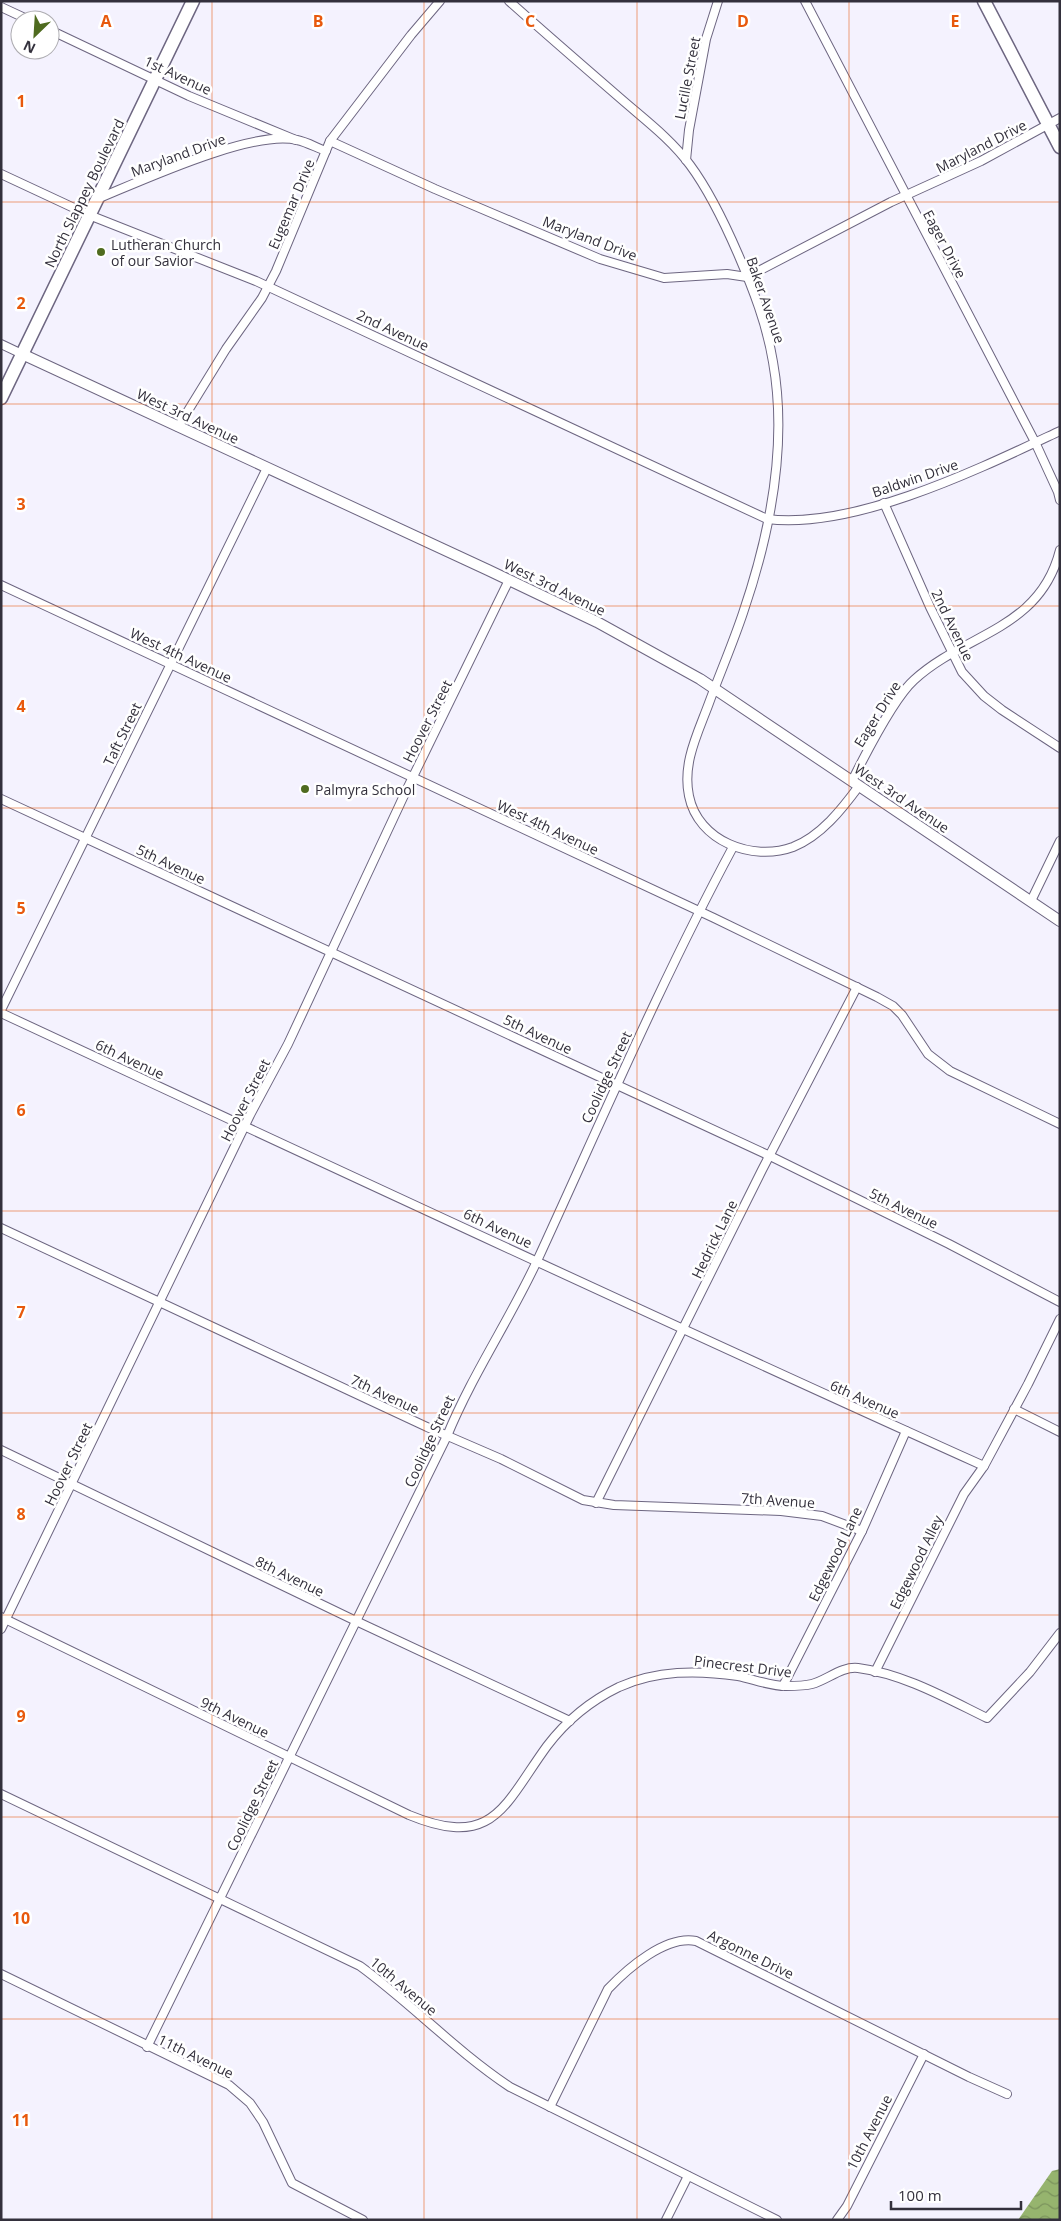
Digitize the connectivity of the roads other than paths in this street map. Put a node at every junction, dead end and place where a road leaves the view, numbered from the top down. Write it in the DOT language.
graph roads {
  1 [pos="193,1"];
  2 [pos="440,1"];
  3 [pos="509,1"];
  4 [pos="718,1"];
  5 [pos="805,1"];
  6 [pos="984,1"];
  7 [pos="60,35"];
  8 [pos="155,79"];
  9 [pos="1060,118"];
  10 [pos="1049,126"];
  11 [pos="296,140"];
  12 [pos="330,141"];
  13 [pos="1060,147"];
  14 [pos="326,151"];
  15 [pos="686,160"];
  16 [pos="1,174"];
  17 [pos="907,196"];
  18 [pos="97,199"];
  19 [pos="89,216"];
  20 [pos="747,276"];
  21 [pos="268,286"];
  22 [pos="1,344"];
  23 [pos="22,354"];
  24 [pos="1,398"];
  25 [pos="178,427"];
  26 [pos="1060,431"];
  27 [pos="1035,442"];
  28 [pos="267,468"];
  29 [pos="1060,500"];
  30 [pos="884,503"];
  31 [pos="770,519"];
  32 [pos="1060,550"];
  33 [pos="509,580"];
  34 [pos="1,585"];
  35 [pos="953,653"];
  36 [pos="170,664"];
  37 [pos="714,689"];
  38 [pos="1060,748"];
  39 [pos="411,778"];
  40 [pos="856,783"];
  41 [pos="1,799"];
  42 [pos="86,838"];
  43 [pos="1060,841"];
  44 [pos="734,847"];
  45 [pos="1032,901"];
  46 [pos="700,912"];
  47 [pos="1060,921"];
  48 [pos="330,952"];
  49 [pos="857,987"];
  50 [pos="1,1012"];
  51 [pos="616,1084"];
  52 [pos="1060,1124"];
  53 [pos="245,1126"];
  54 [pos="770,1156"];
  55 [pos="1,1228"];
  56 [pos="537,1260"];
  57 [pos="160,1302"];
  58 [pos="1060,1302"];
  59 [pos="1060,1320"];
  60 [pos="683,1330"];
  61 [pos="1014,1409"];
  62 [pos="906,1431"];
  63 [pos="1060,1432"];
  64 [pos="446,1436"];
  65 [pos="1,1450"];
  66 [pos="984,1466"];
  67 [pos="72,1485"];
  68 [pos="596,1503"];
  69 [pos="862,1531"];
  70 [pos="4,1618"];
  71 [pos="356,1621"];
  72 [pos="1,1629"];
  73 [pos="1060,1633"];
  74 [pos="875,1672"];
  75 [pos="783,1686"];
  76 [pos="570,1721"];
  77 [pos="289,1758"];
  78 [pos="1,1794"];
  79 [pos="462,1827"];
  80 [pos="220,1898"];
  81 [pos="1,1974"];
  82 [pos="147,2047"];
  83 [pos="924,2054"];
  84 [pos="1007,2094"];
  85 [pos="550,2106"];
  86 [pos="688,2176"];
  87 [pos="363,2220"];
  88 [pos="666,2220"];
  89 [pos="777,2220"];
  90 [pos="837,2220"];
  1 -- 8 [label="main road, North Slappey Boulevard"];
  2 -- 12 [label="street, Eugemar Drive"];
  3 -- 15 [label="street, Baker Avenue"];
  4 -- 15 [label="street, Lucille Street"];
  5 -- 17 [label="street, Eager Drive"];
  6 -- 10 [label="main road"];
  7 -- 8 [label="street, 1st Avenue"];
  8 -- 11 [label="street, 1st Avenue"];
  8 -- 18 [label="main road, North Slappey Boulevard"];
  9 -- 10 [label="street, Maryland Drive"];
  10 -- 13 [label="main road"];
  10 -- 17 [label="street, Maryland Drive"];
  11 -- 14 [label="street, Maryland Drive"];
  11 -- 18 [label="street, Maryland Drive"];
  12 -- 14 [label="street, Eugemar Drive"];
  12 -- 20 [label="street, Maryland Drive"];
  14 -- 21 [label="street, Eugemar Drive"];
  15 -- 20 [label="street, Baker Avenue"];
  16 -- 19 [label="street, 2nd Avenue"];
  17 -- 20 [label="street, Maryland Drive"];
  17 -- 27 [label="street, Eager Drive"];
  18 -- 19 [label="main road, North Slappey Boulevard"];
  19 -- 21 [label="street, 2nd Avenue"];
  19 -- 23 [label="main road, North Slappey Boulevard"];
  20 -- 31 [label="street, Baker Avenue"];
  21 -- 25 [label="street, Eugemar Drive"];
  21 -- 31 [label="street, 2nd Avenue"];
  22 -- 23 [label="street, West 3rd Avenue"];
  23 -- 24 [label="main road, North Slappey Boulevard"];
  23 -- 25 [label="street, West 3rd Avenue"];
  25 -- 28 [label="street, West 3rd Avenue"];
  26 -- 27 [label="street, Baldwin Drive"];
  27 -- 29 [label="street, Eager Drive"];
  27 -- 30 [label="street, Baldwin Drive"];
  28 -- 33 [label="street, West 3rd Avenue"];
  28 -- 36 [label="street, Taft Street"];
  30 -- 31 [label="street, Baldwin Drive"];
  30 -- 35 [label="street, 2nd Avenue"];
  31 -- 37 [label="street, Baker Avenue"];
  32 -- 35 [label="street, Eager Drive"];
  33 -- 37 [label="street, West 3rd Avenue"];
  33 -- 39 [label="street, Hoover Street"];
  34 -- 36 [label="street, West 4th Avenue"];
  35 -- 38 [label="street, 2nd Avenue"];
  35 -- 40 [label="street, Eager Drive"];
  36 -- 39 [label="street, West 4th Avenue"];
  36 -- 42 [label="street, Taft Street"];
  37 -- 40 [label="street, West 3rd Avenue"];
  37 -- 44 [label="street, Baker Avenue"];
  39 -- 46 [label="street, West 4th Avenue"];
  39 -- 48 [label="street, Hoover Street"];
  40 -- 44 [label="street, Eager Drive"];
  40 -- 45 [label="street, West 3rd Avenue"];
  41 -- 42 [label="street, 5th Avenue"];
  42 -- 48 [label="street, 5th Avenue"];
  42 -- 50 [label="street, Taft Street"];
  43 -- 45 [label="street"];
  44 -- 46 [label="street, Coolidge Street"];
  45 -- 47 [label="street, West 3rd Avenue"];
  46 -- 49 [label="street, West 4th Avenue"];
  46 -- 51 [label="street, Coolidge Street"];
  48 -- 51 [label="street, 5th Avenue"];
  48 -- 53 [label="street, Hoover Street"];
  49 -- 52 [label="street, West 4th Avenue"];
  49 -- 54 [label="street, Hedrick Lane"];
  50 -- 53 [label="street, 6th Avenue"];
  51 -- 54 [label="street, 5th Avenue"];
  51 -- 56 [label="street, Coolidge Street"];
  53 -- 56 [label="street, 6th Avenue"];
  53 -- 57 [label="street, Hoover Street"];
  54 -- 58 [label="street, 5th Avenue"];
  54 -- 60 [label="street, Hedrick Lane"];
  55 -- 57 [label="street, 7th Avenue"];
  56 -- 60 [label="street, 6th Avenue"];
  56 -- 64 [label="street, Coolidge Street"];
  57 -- 64 [label="street, 7th Avenue"];
  57 -- 67 [label="street, Hoover Street"];
  59 -- 61 [label="street"];
  60 -- 62 [label="street, 6th Avenue"];
  60 -- 68 [label="street, Hedrick Lane"];
  61 -- 63 [label="street"];
  61 -- 66 [label="street"];
  62 -- 66 [label="street, 6th Avenue"];
  62 -- 69 [label="street, Edgewood Lane"];
  64 -- 68 [label="street, 7th Avenue"];
  64 -- 71 [label="street, Coolidge Street"];
  65 -- 67 [label="street, 8th Avenue"];
  66 -- 74 [label="street, Edgewood Alley"];
  67 -- 70 [label="street, Hoover Street"];
  67 -- 71 [label="street, 8th Avenue"];
  68 -- 69 [label="street, 7th Avenue"];
  69 -- 75 [label="street, Edgewood Lane"];
  70 -- 72 [label="street, Hoover Street"];
  70 -- 77 [label="street, 9th Avenue"];
  71 -- 76 [label="street, 8th Avenue"];
  71 -- 77 [label="street, Coolidge Street"];
  73 -- 74 [label="street, Pinecrest Drive"];
  74 -- 75 [label="street, Pinecrest Drive"];
  75 -- 76 [label="street, Pinecrest Drive"];
  76 -- 79 [label="street, Pinecrest Drive"];
  77 -- 79 [label="street, 9th Avenue"];
  77 -- 80 [label="street, Coolidge Street"];
  78 -- 80 [label="street, 10th Avenue"];
  80 -- 82 [label="street, Coolidge Street"];
  80 -- 85 [label="street, 10th Avenue"];
  81 -- 82 [label="street, 11th Avenue"];
  82 -- 87 [label="street, 11th Avenue"];
  83 -- 84 [label="street, Argonne Drive"];
  83 -- 85 [label="street, Argonne Drive"];
  83 -- 90 [label="street, 10th Avenue"];
  85 -- 86 [label="street, 10th Avenue"];
  86 -- 88 [label="street"];
  86 -- 89 [label="street, 10th Avenue"];
}
